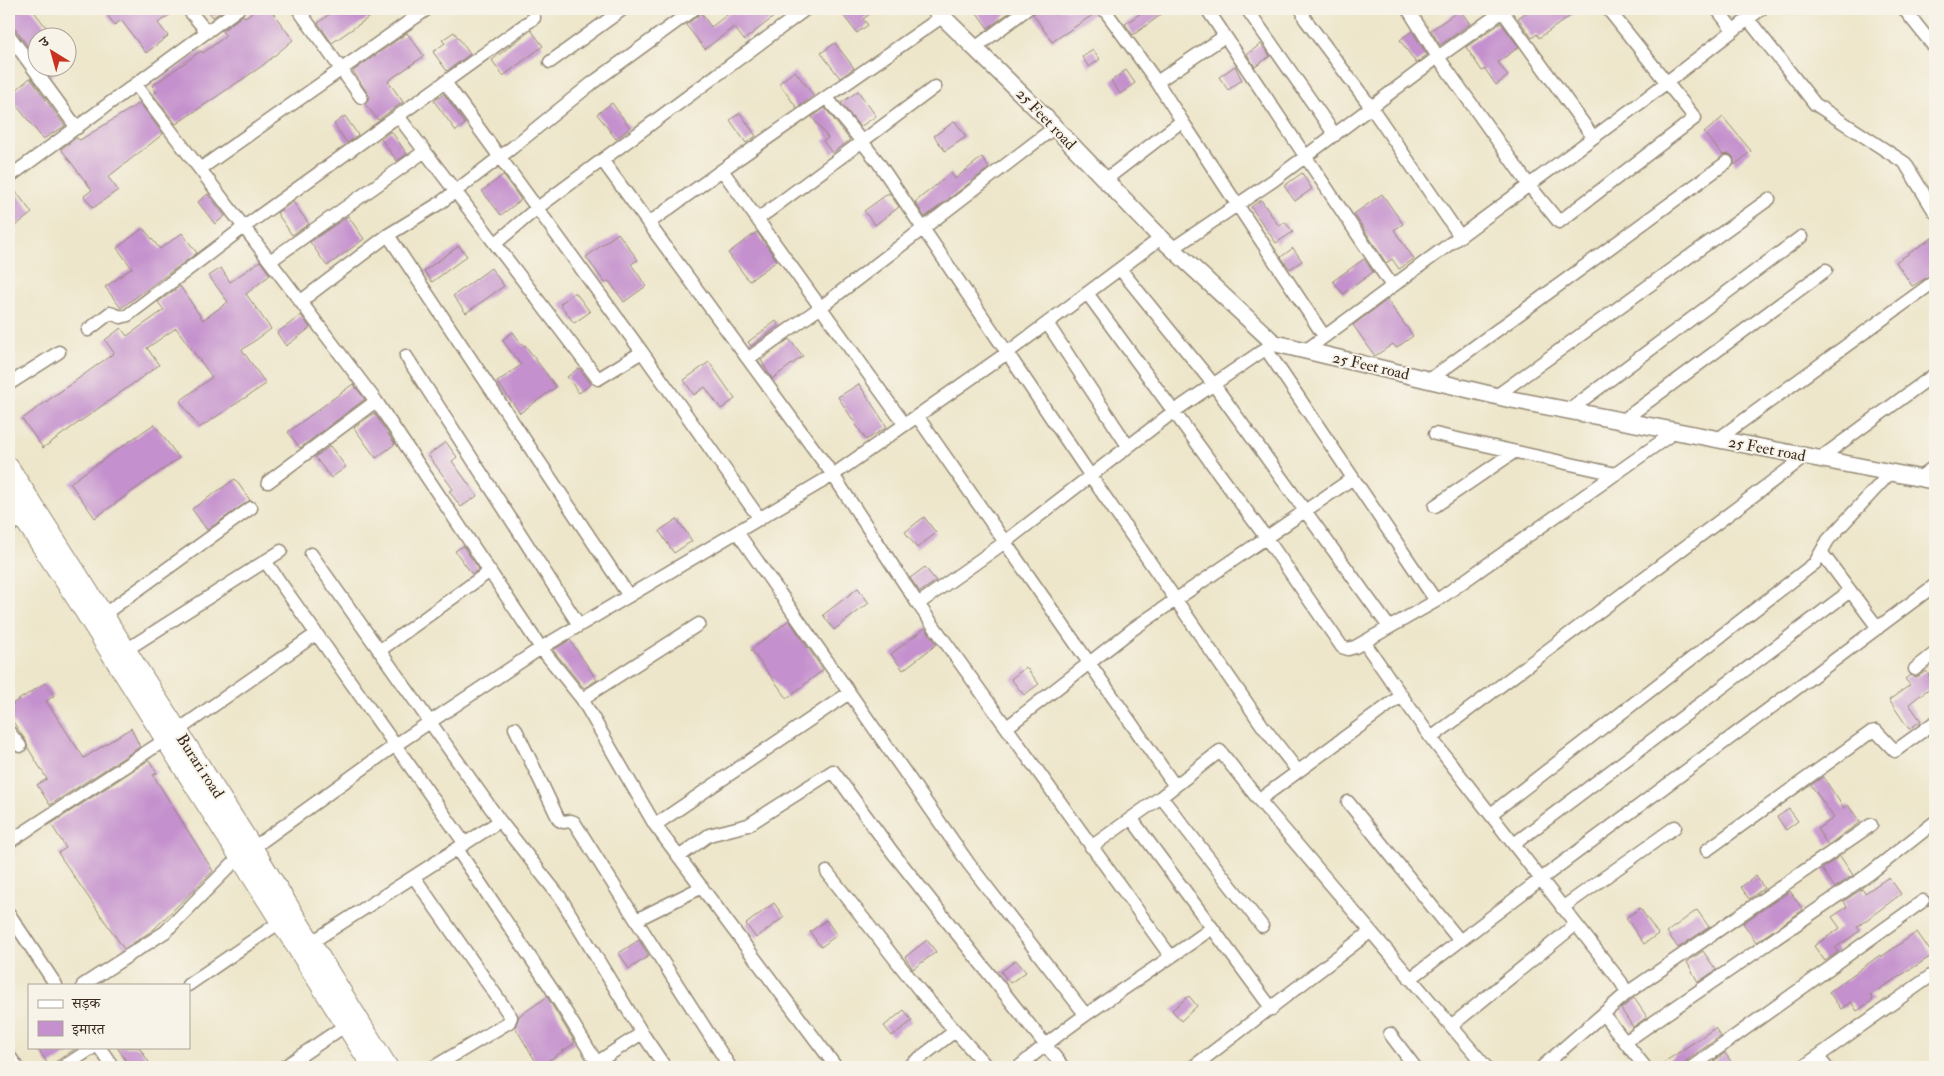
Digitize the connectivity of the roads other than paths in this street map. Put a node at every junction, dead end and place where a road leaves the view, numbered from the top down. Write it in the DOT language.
graph roads {
  1 [pos="188,9"];
  2 [pos="238,9"];
  3 [pos="426,9"];
  4 [pos="623,9"];
  5 [pos="694,9"];
  6 [pos="806,9"];
  7 [pos="1027,9"];
  8 [pos="1104,9"];
  9 [pos="1207,9"];
  10 [pos="1246,9"];
  11 [pos="1302,9"];
  12 [pos="1408,9"];
  13 [pos="1608,9"];
  14 [pos="1717,9"];
  15 [pos="1759,9"];
  16 [pos="1904,9"];
  17 [pos="303,10"];
  18 [pos="1503,10"];
  19 [pos="939,13"];
  20 [pos="534,18"];
  21 [pos="1748,19"];
  22 [pos="1733,30"];
  23 [pos="207,32"];
  24 [pos="9,35"];
  25 [pos="1225,36"];
  26 [pos="975,48"];
  27 [pos="1935,48"];
  28 [pos="1438,57"];
  29 [pos="550,62"];
  30 [pos="342,69"];
  31 [pos="445,82"];
  32 [pos="1157,82"];
  33 [pos="1666,82"];
  34 [pos="136,85"];
  35 [pos="935,87"];
  36 [pos="361,97"];
  37 [pos="827,98"];
  38 [pos="1371,107"];
  39 [pos="398,116"];
  40 [pos="1182,121"];
  41 [pos="1056,127"];
  42 [pos="77,128"];
  43 [pos="1335,135"];
  44 [pos="1593,137"];
  45 [pos="861,143"];
  46 [pos="425,151"];
  47 [pos="500,157"];
  48 [pos="1305,157"];
  49 [pos="602,160"];
  50 [pos="1727,162"];
  51 [pos="200,169"];
  52 [pos="722,170"];
  53 [pos="9,177"];
  54 [pos="1105,180"];
  55 [pos="1528,185"];
  56 [pos="455,191"];
  57 [pos="1769,199"];
  58 [pos="1236,206"];
  59 [pos="536,208"];
  60 [pos="1935,212"];
  61 [pos="758,220"];
  62 [pos="649,223"];
  63 [pos="244,227"];
  64 [pos="922,228"];
  65 [pos="388,235"];
  66 [pos="1460,236"];
  67 [pos="1801,237"];
  68 [pos="496,243"];
  69 [pos="1166,244"];
  70 [pos="270,261"];
  71 [pos="1120,269"];
  72 [pos="1826,270"];
  73 [pos="1935,281"];
  74 [pos="1392,286"];
  75 [pos="1086,293"];
  76 [pos="300,301"];
  77 [pos="821,307"];
  78 [pos="1047,323"];
  79 [pos="88,330"];
  80 [pos="1324,336"];
  81 [pos="1270,346"];
  82 [pos="1305,351"];
  83 [pos="59,352"];
  84 [pos="642,352"];
  85 [pos="1007,353"];
  86 [pos="406,356"];
  87 [pos="749,358"];
  88 [pos="1935,374"];
  89 [pos="1429,380"];
  90 [pos="9,384"];
  91 [pos="1214,385"];
  92 [pos="1496,396"];
  93 [pos="376,402"];
  94 [pos="1568,411"];
  95 [pos="1173,412"];
  96 [pos="917,416"];
  97 [pos="1622,421"];
  98 [pos="905,424"];
  99 [pos="1676,431"];
  100 [pos="1435,434"];
  101 [pos="1718,439"];
  102 [pos="1128,446"];
  103 [pos="1514,452"];
  104 [pos="1813,458"];
  105 [pos="1935,466"];
  106 [pos="9,467"];
  107 [pos="1891,472"];
  108 [pos="1616,474"];
  109 [pos="833,475"];
  110 [pos="1090,475"];
  111 [pos="1353,478"];
  112 [pos="1919,478"];
  113 [pos="1935,481"];
  114 [pos="268,482"];
  115 [pos="9,497"];
  116 [pos="1435,506"];
  117 [pos="251,508"];
  118 [pos="1306,511"];
  119 [pos="22,517"];
  120 [pos="760,519"];
  121 [pos="737,532"];
  122 [pos="1267,539"];
  123 [pos="1005,542"];
  124 [pos="281,550"];
  125 [pos="1822,553"];
  126 [pos="311,554"];
  127 [pos="265,561"];
  128 [pos="490,571"];
  129 [pos="1935,584"];
  130 [pos="1850,591"];
  131 [pos="630,596"];
  132 [pos="1176,601"];
  133 [pos="1436,601"];
  134 [pos="918,604"];
  135 [pos="103,616"];
  136 [pos="699,624"];
  137 [pos="579,625"];
  138 [pos="1390,628"];
  139 [pos="1878,628"];
  140 [pos="316,634"];
  141 [pos="1364,642"];
  142 [pos="541,648"];
  143 [pos="126,650"];
  144 [pos="380,651"];
  145 [pos="1935,653"];
  146 [pos="1088,664"];
  147 [pos="1915,668"];
  148 [pos="849,693"];
  149 [pos="1402,696"];
  150 [pos="582,699"];
  151 [pos="430,722"];
  152 [pos="1935,722"];
  153 [pos="1007,727"];
  154 [pos="515,728"];
  155 [pos="9,732"];
  156 [pos="171,736"];
  157 [pos="1431,738"];
  158 [pos="20,746"];
  159 [pos="394,746"];
  160 [pos="1297,770"];
  161 [pos="1175,786"];
  162 [pos="1161,797"];
  163 [pos="1259,800"];
  164 [pos="1348,802"];
  165 [pos="1491,814"];
  166 [pos="1131,818"];
  167 [pos="500,821"];
  168 [pos="1935,822"];
  169 [pos="655,825"];
  170 [pos="1871,825"];
  171 [pos="1675,827"];
  172 [pos="9,842"];
  173 [pos="1514,844"];
  174 [pos="461,847"];
  175 [pos="1091,847"];
  176 [pos="1707,850"];
  177 [pos="246,853"];
  178 [pos="680,856"];
  179 [pos="827,872"];
  180 [pos="414,877"];
  181 [pos="1541,879"];
  182 [pos="702,887"];
  183 [pos="1923,901"];
  184 [pos="1562,908"];
  185 [pos="9,914"];
  186 [pos="636,920"];
  187 [pos="280,922"];
  188 [pos="1576,925"];
  189 [pos="1262,926"];
  190 [pos="1212,928"];
  191 [pos="1370,932"];
  192 [pos="1460,941"];
  193 [pos="312,942"];
  194 [pos="1171,957"];
  195 [pos="1935,973"];
  196 [pos="1410,979"];
  197 [pos="55,984"];
  198 [pos="85,984"];
  199 [pos="189,984"];
  200 [pos="1627,993"];
  201 [pos="1272,1009"];
  202 [pos="1085,1014"];
  203 [pos="1603,1014"];
  204 [pos="346,1025"];
  205 [pos="1451,1026"];
  206 [pos="955,1031"];
  207 [pos="642,1033"];
  208 [pos="1390,1034"];
  209 [pos="1625,1042"];
  210 [pos="1046,1044"];
  211 [pos="92,1048"];
  212 [pos="100,1048"];
  213 [pos="9,1056"];
  214 [pos="1822,1062"];
  215 [pos="367,1065"];
  216 [pos="594,1065"];
  217 [pos="17,1067"];
  218 [pos="64,1067"];
  219 [pos="113,1067"];
  220 [pos="284,1067"];
  221 [pos="388,1067"];
  222 [pos="434,1067"];
  223 [pos="666,1067"];
  224 [pos="730,1067"];
  225 [pos="836,1067"];
  226 [pos="908,1067"];
  227 [pos="987,1067"];
  228 [pos="1019,1067"];
  229 [pos="1063,1067"];
  230 [pos="1193,1067"];
  231 [pos="1415,1067"];
  232 [pos="1486,1067"];
  233 [pos="1542,1067"];
  234 [pos="1645,1067"];
  235 [pos="1692,1067"];
  236 [pos="1803,1067"];
  1 -- 23 [label="street"];
  2 -- 23 [label="street"];
  3 -- 30 [label="street"];
  4 -- 29 [label="street"];
  5 -- 47 [label="street"];
  6 -- 49 [label="street"];
  7 -- 26 [label="street"];
  8 -- 32 [label="street"];
  9 -- 25 [label="street"];
  10 -- 43 [label="street"];
  11 -- 38 [label="street"];
  12 -- 28 [label="street"];
  13 -- 33 [label="street"];
  14 -- 22 [label="street"];
  15 -- 21 [label="street"];
  16 -- 27 [label="street"];
  17 -- 30 [label="street"];
  18 -- 28 [label="street"];
  18 -- 44 [label="street"];
  19 -- 26 [label="street, 25 Feet road"];
  19 -- 37 [label="street"];
  20 -- 31 [label="street"];
  21 -- 22 [label="street"];
  21 -- 60 [label="street"];
  22 -- 33 [label="street"];
  23 -- 34 [label="street"];
  24 -- 42 [label="street"];
  25 -- 32 [label="street"];
  25 -- 48 [label="street"];
  26 -- 41 [label="street, 25 Feet road"];
  28 -- 38 [label="street"];
  28 -- 55 [label="street"];
  30 -- 36 [label="street"];
  30 -- 51 [label="street"];
  31 -- 39 [label="street"];
  31 -- 47 [label="street"];
  32 -- 40 [label="street"];
  33 -- 44 [label="street"];
  33 -- 55 [label="street"];
  34 -- 42 [label="street"];
  34 -- 51 [label="street"];
  35 -- 45 [label="street"];
  37 -- 45 [label="street"];
  37 -- 52 [label="street"];
  38 -- 43 [label="street"];
  38 -- 66 [label="street"];
  39 -- 46 [label="street"];
  39 -- 63 [label="street"];
  40 -- 54 [label="street"];
  40 -- 58 [label="street"];
  41 -- 54 [label="street, 25 Feet road"];
  41 -- 64 [label="street"];
  42 -- 53 [label="street"];
  43 -- 48 [label="street"];
  44 -- 55 [label="street"];
  45 -- 61 [label="street"];
  45 -- 64 [label="street"];
  46 -- 56 [label="street"];
  46 -- 70 [label="street"];
  47 -- 56 [label="street"];
  47 -- 59 [label="street"];
  48 -- 58 [label="street"];
  48 -- 74 [label="street"];
  49 -- 59 [label="street"];
  49 -- 62 [label="street"];
  50 -- 89 [label="street"];
  51 -- 63 [label="street"];
  52 -- 61 [label="street"];
  52 -- 62 [label="street"];
  54 -- 69 [label="street, 25 Feet road"];
  55 -- 66 [label="street"];
  56 -- 65 [label="street"];
  56 -- 68 [label="street"];
  57 -- 92 [label="street"];
  58 -- 69 [label="street"];
  58 -- 80 [label="street"];
  59 -- 68 [label="street"];
  59 -- 84 [label="street"];
  61 -- 77 [label="street"];
  62 -- 87 [label="street"];
  63 -- 70 [label="street"];
  63 -- 79 [label="street"];
  64 -- 77 [label="street"];
  64 -- 85 [label="street"];
  65 -- 76 [label="street"];
  65 -- 131 [label="street"];
  66 -- 74 [label="street"];
  67 -- 94 [label="street"];
  68 -- 84 [label="street"];
  69 -- 71 [label="street"];
  69 -- 81 [label="street, 25 Feet road"];
  70 -- 76 [label="street"];
  71 -- 75 [label="street"];
  71 -- 91 [label="street"];
  72 -- 97 [label="street"];
  73 -- 101 [label="street"];
  74 -- 80 [label="street"];
  75 -- 78 [label="street"];
  75 -- 95 [label="street"];
  76 -- 93 [label="street"];
  77 -- 87 [label="street"];
  77 -- 98 [label="street"];
  78 -- 85 [label="street"];
  78 -- 102 [label="street"];
  80 -- 82 [label="street"];
  81 -- 82 [label="street, 25 Feet road"];
  81 -- 91 [label="street"];
  81 -- 111 [label="street"];
  82 -- 89 [label="street, 25 Feet road"];
  83 -- 90 [label="street"];
  84 -- 120 [label="street"];
  85 -- 96 [label="street"];
  85 -- 110 [label="street"];
  86 -- 137 [label="street"];
  87 -- 109 [label="street"];
  88 -- 104 [label="street"];
  89 -- 92 [label="street, 25 Feet road"];
  91 -- 95 [label="street"];
  91 -- 118 [label="street"];
  92 -- 94 [label="street, 25 Feet road"];
  93 -- 114 [label="street"];
  93 -- 128 [label="street"];
  94 -- 97 [label="street, 25 Feet road"];
  95 -- 102 [label="street"];
  95 -- 122 [label="street"];
  96 -- 98 [label="street"];
  96 -- 123 [label="street"];
  97 -- 99 [label="street, 25 Feet road"];
  98 -- 109 [label="street"];
  99 -- 101 [label="street, 25 Feet road"];
  99 -- 108 [label="street"];
  100 -- 103 [label="street"];
  101 -- 104 [label="street, 25 Feet road"];
  102 -- 110 [label="street"];
  103 -- 108 [label="street"];
  103 -- 116 [label="street"];
  104 -- 107 [label="street, 25 Feet road"];
  104 -- 157 [label="street"];
  105 -- 112 [label="street"];
  106 -- 119 [label="main road, Burari road"];
  107 -- 112 [label="street, 25 Feet road"];
  107 -- 125 [label="street"];
  108 -- 133 [label="street"];
  109 -- 120 [label="street"];
  109 -- 134 [label="street"];
  110 -- 123 [label="street"];
  110 -- 132 [label="street"];
  111 -- 118 [label="street"];
  111 -- 133 [label="street"];
  112 -- 113 [label="street, 25 Feet road"];
  115 -- 119 [label="main road, Burari road"];
  117 -- 135 [label="street"];
  118 -- 122 [label="street"];
  118 -- 138 [label="street"];
  119 -- 135 [label="main road, Burari road"];
  119 -- 156 [label="main road, Burari road"];
  120 -- 121 [label="street"];
  121 -- 131 [label="street"];
  121 -- 148 [label="street"];
  122 -- 132 [label="street"];
  122 -- 141 [label="street"];
  123 -- 134 [label="street"];
  123 -- 146 [label="street"];
  124 -- 127 [label="street"];
  125 -- 130 [label="street"];
  125 -- 165 [label="street"];
  126 -- 144 [label="street"];
  127 -- 140 [label="street"];
  127 -- 143 [label="street"];
  128 -- 142 [label="street"];
  128 -- 144 [label="street"];
  129 -- 139 [label="street"];
  130 -- 139 [label="street"];
  130 -- 173 [label="street"];
  131 -- 137 [label="street"];
  132 -- 146 [label="street"];
  132 -- 160 [label="street"];
  133 -- 138 [label="street"];
  134 -- 153 [label="street"];
  135 -- 143 [label="main road, Burari road"];
  136 -- 150 [label="street"];
  137 -- 142 [label="street"];
  138 -- 141 [label="street"];
  139 -- 181 [label="street"];
  140 -- 156 [label="street"];
  140 -- 159 [label="street"];
  141 -- 149 [label="street"];
  142 -- 150 [label="street"];
  142 -- 151 [label="street"];
  143 -- 156 [label="main road, Burari road"];
  144 -- 151 [label="street"];
  145 -- 147 [label="street"];
  146 -- 153 [label="street"];
  146 -- 161 [label="street"];
  148 -- 169 [label="street"];
  148 -- 202 [label="street"];
  149 -- 157 [label="street"];
  149 -- 160 [label="street"];
  150 -- 169 [label="street"];
  151 -- 159 [label="street"];
  151 -- 167 [label="street"];
  152 -- 176 [label="street"];
  153 -- 175 [label="street"];
  154 -- 186 [label="street"];
  155 -- 158 [label="street"];
  156 -- 172 [label="street"];
  156 -- 177 [label="main road, Burari road"];
  157 -- 165 [label="street"];
  159 -- 174 [label="street"];
  159 -- 177 [label="street"];
  160 -- 163 [label="street"];
  161 -- 162 [label="street"];
  161 -- 163 [label="street"];
  162 -- 166 [label="street"];
  162 -- 189 [label="street"];
  163 -- 191 [label="street"];
  164 -- 192 [label="street"];
  165 -- 173 [label="street"];
  166 -- 175 [label="street"];
  166 -- 190 [label="street"];
  167 -- 174 [label="street"];
  167 -- 207 [label="street"];
  168 -- 209 [label="street"];
  169 -- 178 [label="street"];
  170 -- 200 [label="street"];
  171 -- 184 [label="street"];
  173 -- 181 [label="street"];
  174 -- 180 [label="street"];
  174 -- 216 [label="street"];
  175 -- 194 [label="street"];
  177 -- 187 [label="main road, Burari road"];
  177 -- 193 [label="main road, Burari road"];
  177 -- 198 [label="street"];
  178 -- 182 [label="street"];
  178 -- 210 [label="street"];
  179 -- 206 [label="street"];
  180 -- 193 [label="street"];
  180 -- 222 [label="street"];
  181 -- 184 [label="street"];
  181 -- 192 [label="street"];
  182 -- 186 [label="street"];
  182 -- 225 [label="street"];
  183 -- 235 [label="street"];
  184 -- 188 [label="street"];
  185 -- 197 [label="street"];
  186 -- 224 [label="street"];
  187 -- 199 [label="street"];
  187 -- 204 [label="main road, Burari road"];
  188 -- 200 [label="street"];
  188 -- 205 [label="street"];
  190 -- 194 [label="street"];
  190 -- 201 [label="street"];
  191 -- 196 [label="street"];
  191 -- 201 [label="street"];
  192 -- 196 [label="street"];
  193 -- 221 [label="main road, Burari road"];
  194 -- 202 [label="street"];
  195 -- 214 [label="street"];
  196 -- 205 [label="street"];
  200 -- 203 [label="street"];
  201 -- 230 [label="street"];
  202 -- 210 [label="street"];
  203 -- 209 [label="street"];
  203 -- 233 [label="street"];
  204 -- 215 [label="main road, Burari road"];
  204 -- 220 [label="street"];
  205 -- 232 [label="street"];
  206 -- 226 [label="street"];
  206 -- 227 [label="street"];
  207 -- 216 [label="street"];
  207 -- 223 [label="street"];
  208 -- 231 [label="street"];
  209 -- 234 [label="street"];
  210 -- 228 [label="street"];
  210 -- 229 [label="street"];
  211 -- 218 [label="street"];
  212 -- 219 [label="street"];
  213 -- 217 [label="street"];
  214 -- 236 [label="street"];
}
